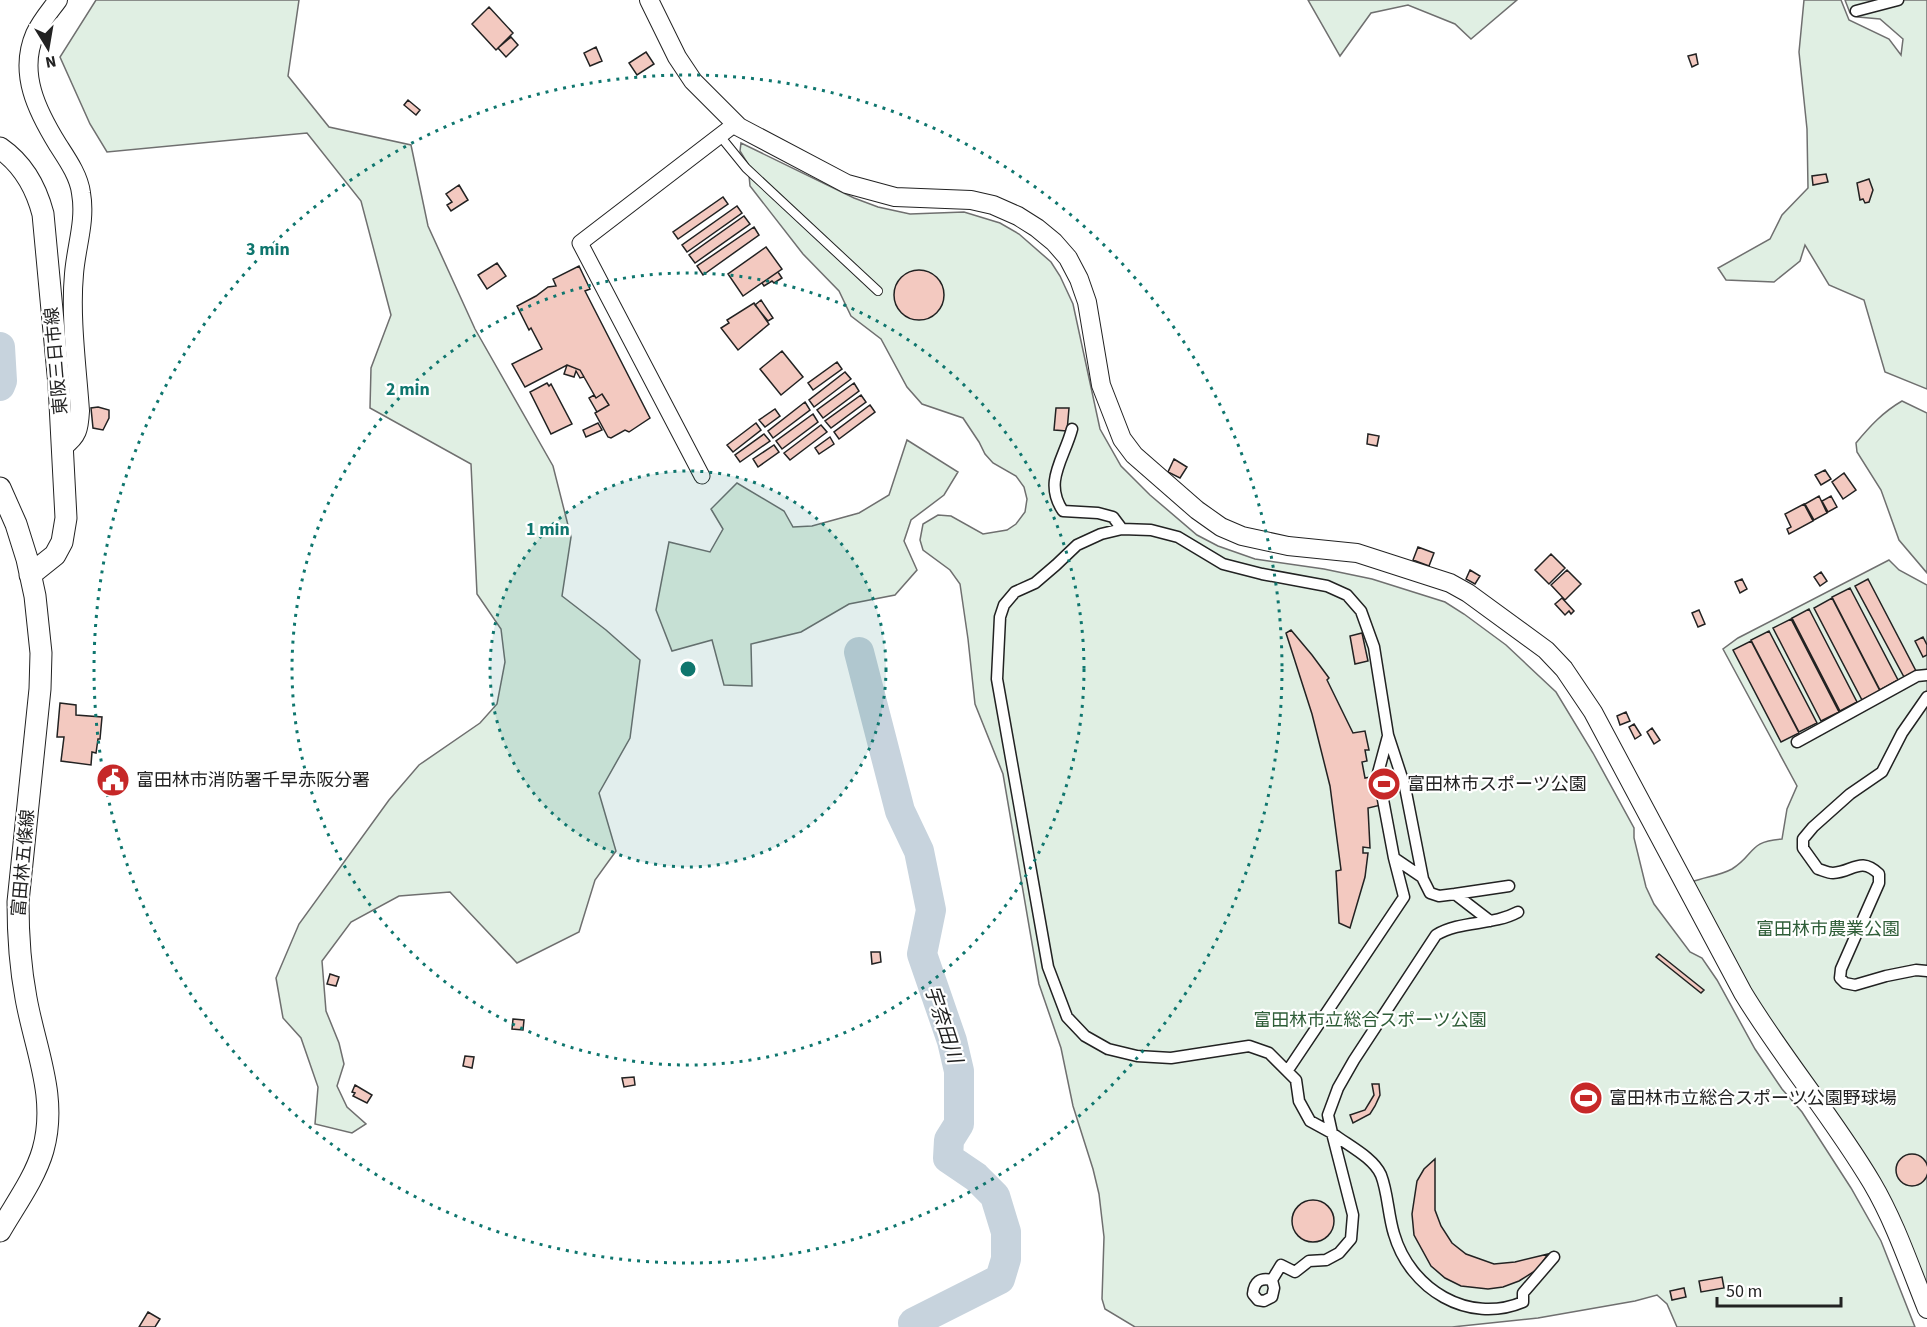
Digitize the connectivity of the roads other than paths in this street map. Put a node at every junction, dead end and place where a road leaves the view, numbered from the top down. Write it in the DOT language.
graph roads {
  1 [pos="58,0"];
  2 [pos="649,0"];
  3 [pos="1898,0"];
  4 [pos="1856,11"];
  5 [pos="735,124"];
  6 [pos="720,136"];
  7 [pos="0,148"];
  8 [pos="878,291"];
  9 [pos="1072,429"];
  10 [pos="63,447"];
  11 [pos="702,476"];
  12 [pos="0,488"];
  13 [pos="1122,529"];
  14 [pos="30,575"];
  15 [pos="1927,675"];
  16 [pos="1927,697"];
  17 [pos="1388,735"];
  18 [pos="1797,742"];
  19 [pos="1394,858"];
  20 [pos="1422,877"];
  21 [pos="1509,886"];
  22 [pos="1455,894"];
  23 [pos="1518,912"];
  24 [pos="1490,921"];
  25 [pos="1927,971"];
  26 [pos="1288,1070"];
  27 [pos="1332,1133"];
  28 [pos="0,1231"];
  29 [pos="1554,1257"];
  30 [pos="1272,1280"];
  31 [pos="1927,1309"];
  1 -- 10 [label="street"];
  2 -- 5 [label="street"];
  3 -- 4 [label="street"];
  5 -- 6 [label="street"];
  5 -- 31 [label="street"];
  6 -- 8 [label="lane"];
  6 -- 11 [label="street"];
  7 -- 10 [label="main road, 東阪三日市線"];
  9 -- 13 [label="street"];
  10 -- 14 [label="main road, 東阪三日市線"];
  12 -- 14 [label="main road, 富田林五條線"];
  13 -- 17 [label="street"];
  13 -- 26 [label="street"];
  14 -- 28 [label="main road, 富田林五條線"];
  15 -- 18 [label="street"];
  16 -- 25 [label="street"];
  17 -- 19 [label="street"];
  17 -- 20 [label="street"];
  19 -- 20 [label="street"];
  19 -- 26 [label="street"];
  20 -- 22 [label="street"];
  21 -- 22 [label="street"];
  22 -- 24 [label="street"];
  23 -- 24 [label="street"];
  24 -- 27 [label="street"];
  26 -- 27 [label="street"];
  27 -- 29 [label="street"];
  27 -- 30 [label="street"];
}
